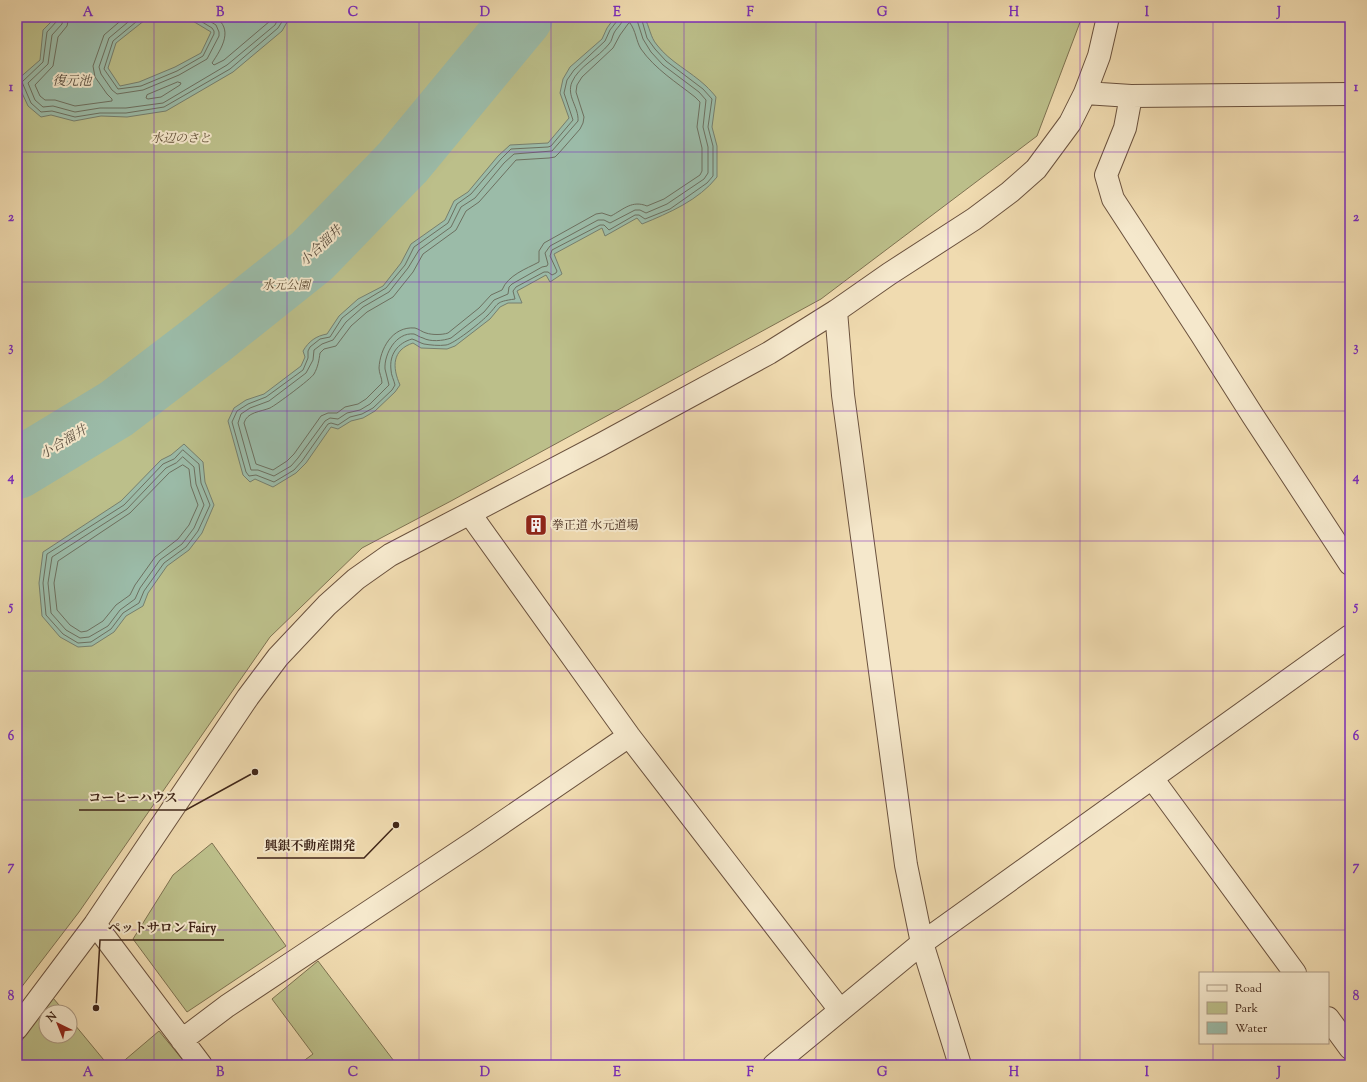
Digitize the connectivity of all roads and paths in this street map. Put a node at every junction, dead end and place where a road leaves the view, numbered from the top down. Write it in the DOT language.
graph roads {
  1 [pos="1108,17"];
  2 [pos="1085,93"];
  3 [pos="1350,94"];
  4 [pos="1131,96"];
  5 [pos="836,311"];
  6 [pos="470,514"];
  7 [pos="1350,564"];
  8 [pos="1350,636"];
  9 [pos="629,736"];
  10 [pos="1152,778"];
  11 [pos="95,924"];
  12 [pos="922,943"];
  13 [pos="1294,972"];
  14 [pos="840,1010"];
  15 [pos="1329,1019"];
  16 [pos="17,1028"];
  17 [pos="182,1040"];
  18 [pos="1350,1048"];
  19 [pos="201,1065"];
  20 [pos="774,1065"];
  21 [pos="960,1065"];
  1 -- 2 [label="street"];
  2 -- 4 [label="street"];
  2 -- 5 [label="street"];
  3 -- 4 [label="street"];
  4 -- 7 [label="street"];
  5 -- 6 [label="street"];
  5 -- 12 [label="street"];
  6 -- 9 [label="street"];
  6 -- 11 [label="street"];
  8 -- 10 [label="street"];
  9 -- 14 [label="street"];
  9 -- 17 [label="street"];
  10 -- 12 [label="street"];
  10 -- 13 [label="street"];
  11 -- 16 [label="street"];
  11 -- 17 [label="street"];
  12 -- 14 [label="street"];
  12 -- 21 [label="street"];
  14 -- 20 [label="street"];
  15 -- 18 [label="street"];
  17 -- 19 [label="street"];
}
